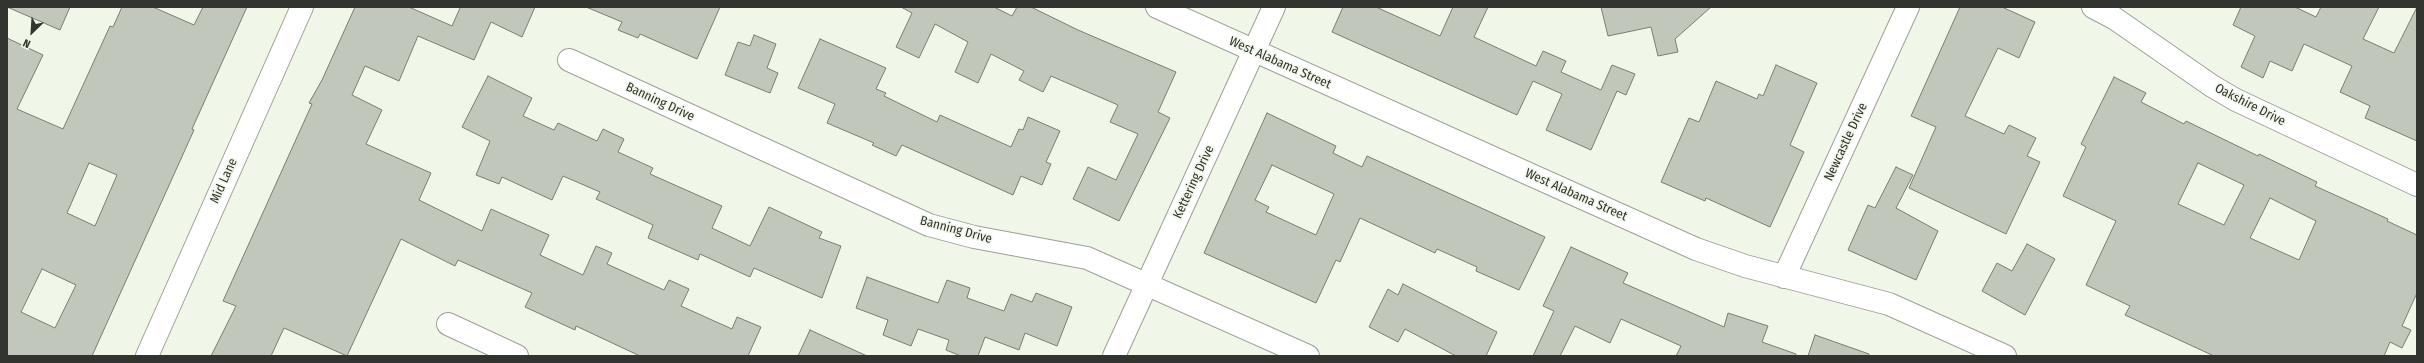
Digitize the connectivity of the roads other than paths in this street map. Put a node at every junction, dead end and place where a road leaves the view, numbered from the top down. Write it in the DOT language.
graph roads {
  1 [pos="302,7"];
  2 [pos="1157,7"];
  3 [pos="1274,7"];
  4 [pos="1908,7"];
  5 [pos="2093,7"];
  6 [pos="1254,51"];
  7 [pos="569,60"];
  8 [pos="2417,185"];
  9 [pos="1784,277"];
  10 [pos="1148,284"];
  11 [pos="448,324"];
  12 [pos="147,356"];
  13 [pos="516,356"];
  14 [pos="1114,356"];
  15 [pos="1308,356"];
  16 [pos="2005,356"];
  1 -- 12 [label="street, Mid Lane"];
  2 -- 6 [label="street, West Alabama Street"];
  3 -- 6 [label="street, Kettering Drive"];
  4 -- 9 [label="street, Newcastle Drive"];
  5 -- 8 [label="street, Oakshire Drive"];
  6 -- 9 [label="street, West Alabama Street"];
  6 -- 10 [label="street, Kettering Drive"];
  7 -- 10 [label="street, Banning Drive"];
  9 -- 16 [label="street, West Alabama Street"];
  10 -- 14 [label="street, Kettering Drive"];
  10 -- 15 [label="street, Banning Drive"];
  11 -- 13 [label="street"];
}
